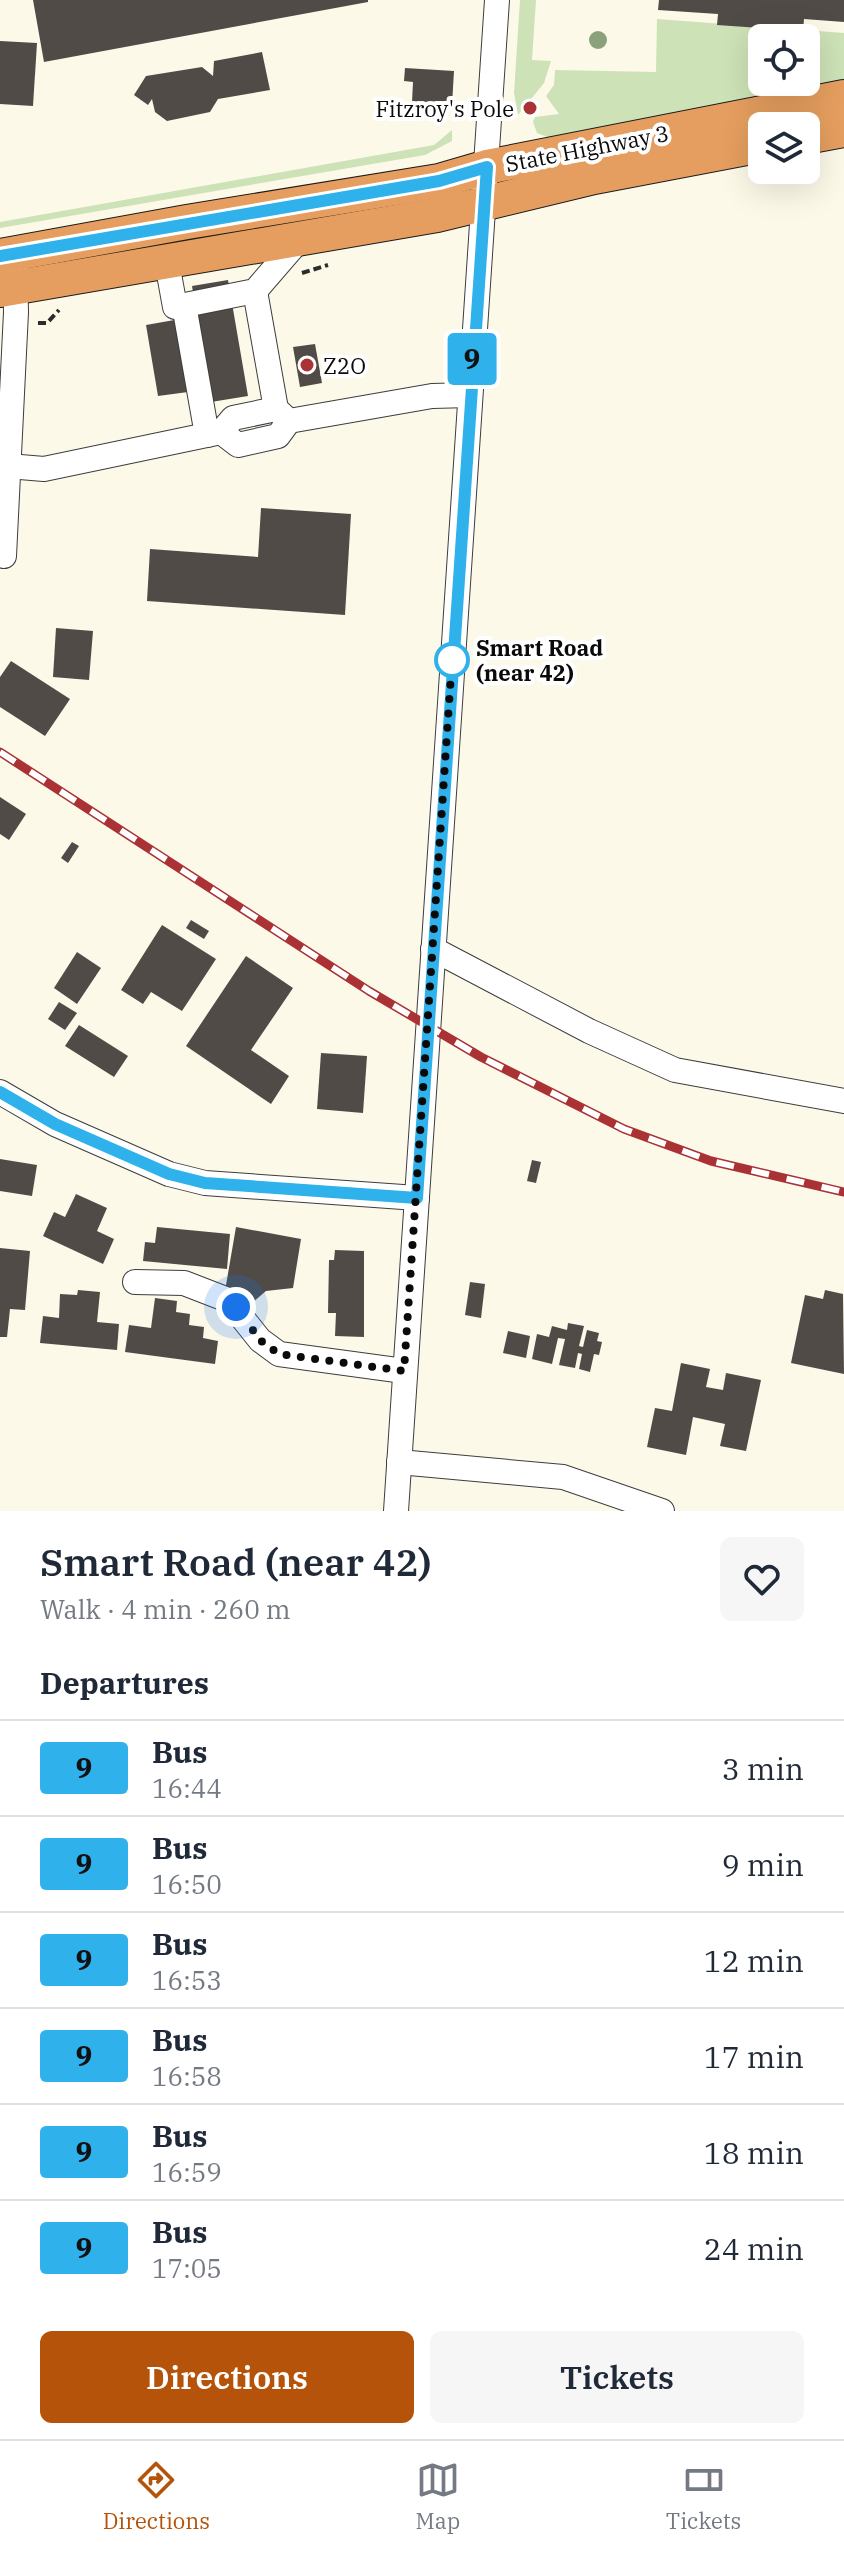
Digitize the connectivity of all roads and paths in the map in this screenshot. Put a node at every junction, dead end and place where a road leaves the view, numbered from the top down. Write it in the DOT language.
graph roads {
  1 [pos="497,0"];
  2 [pos="844,97"];
  3 [pos="844,130"];
  4 [pos="820,134"];
  5 [pos="748,148"];
  6 [pos="487,167"];
  7 [pos="484,206"];
  8 [pos="299,240"];
  9 [pos="7,255"];
  10 [pos="167,263"];
  11 [pos="8,289"];
  12 [pos="255,291"];
  13 [pos="184,305"];
  14 [pos="470,395"];
  15 [pos="282,415"];
  16 [pos="214,433"];
  17 [pos="8,466"];
  18 [pos="4,556"];
  19 [pos="433,949"];
  20 [pos="0,1092"];
  21 [pos="844,1101"];
  22 [pos="417,1198"];
  23 [pos="135,1282"];
  24 [pos="404,1371"];
  25 [pos="399,1462"];
  26 [pos="396,1511"];
  27 [pos="662,1511"];
  1 -- 6 [label="street"];
  2 -- 6 [label="highway, State Highway 3"];
  3 -- 4 [label="highway"];
  5 -- 7 [label="highway, State Highway 3"];
  6 -- 7 [label="street"];
  6 -- 9 [label="highway, State Highway 3"];
  7 -- 8 [label="highway, State Highway 3"];
  7 -- 14 [label="street"];
  8 -- 10 [label="highway, State Highway 3"];
  8 -- 12 [label="street"];
  9 -- 11 [label="street"];
  10 -- 11 [label="highway, State Highway 3"];
  10 -- 13 [label="street"];
  11 -- 17 [label="street"];
  12 -- 13 [label="street"];
  12 -- 15 [label="street"];
  13 -- 16 [label="street"];
  14 -- 15 [label="street"];
  14 -- 19 [label="street"];
  15 -- 16 [label="street"];
  16 -- 17 [label="street"];
  17 -- 18 [label="street"];
  19 -- 21 [label="street"];
  19 -- 22 [label="street"];
  20 -- 22 [label="street"];
  22 -- 24 [label="street"];
  23 -- 24 [label="street"];
  24 -- 25 [label="street"];
  25 -- 26 [label="street"];
  25 -- 27 [label="street"];
}
